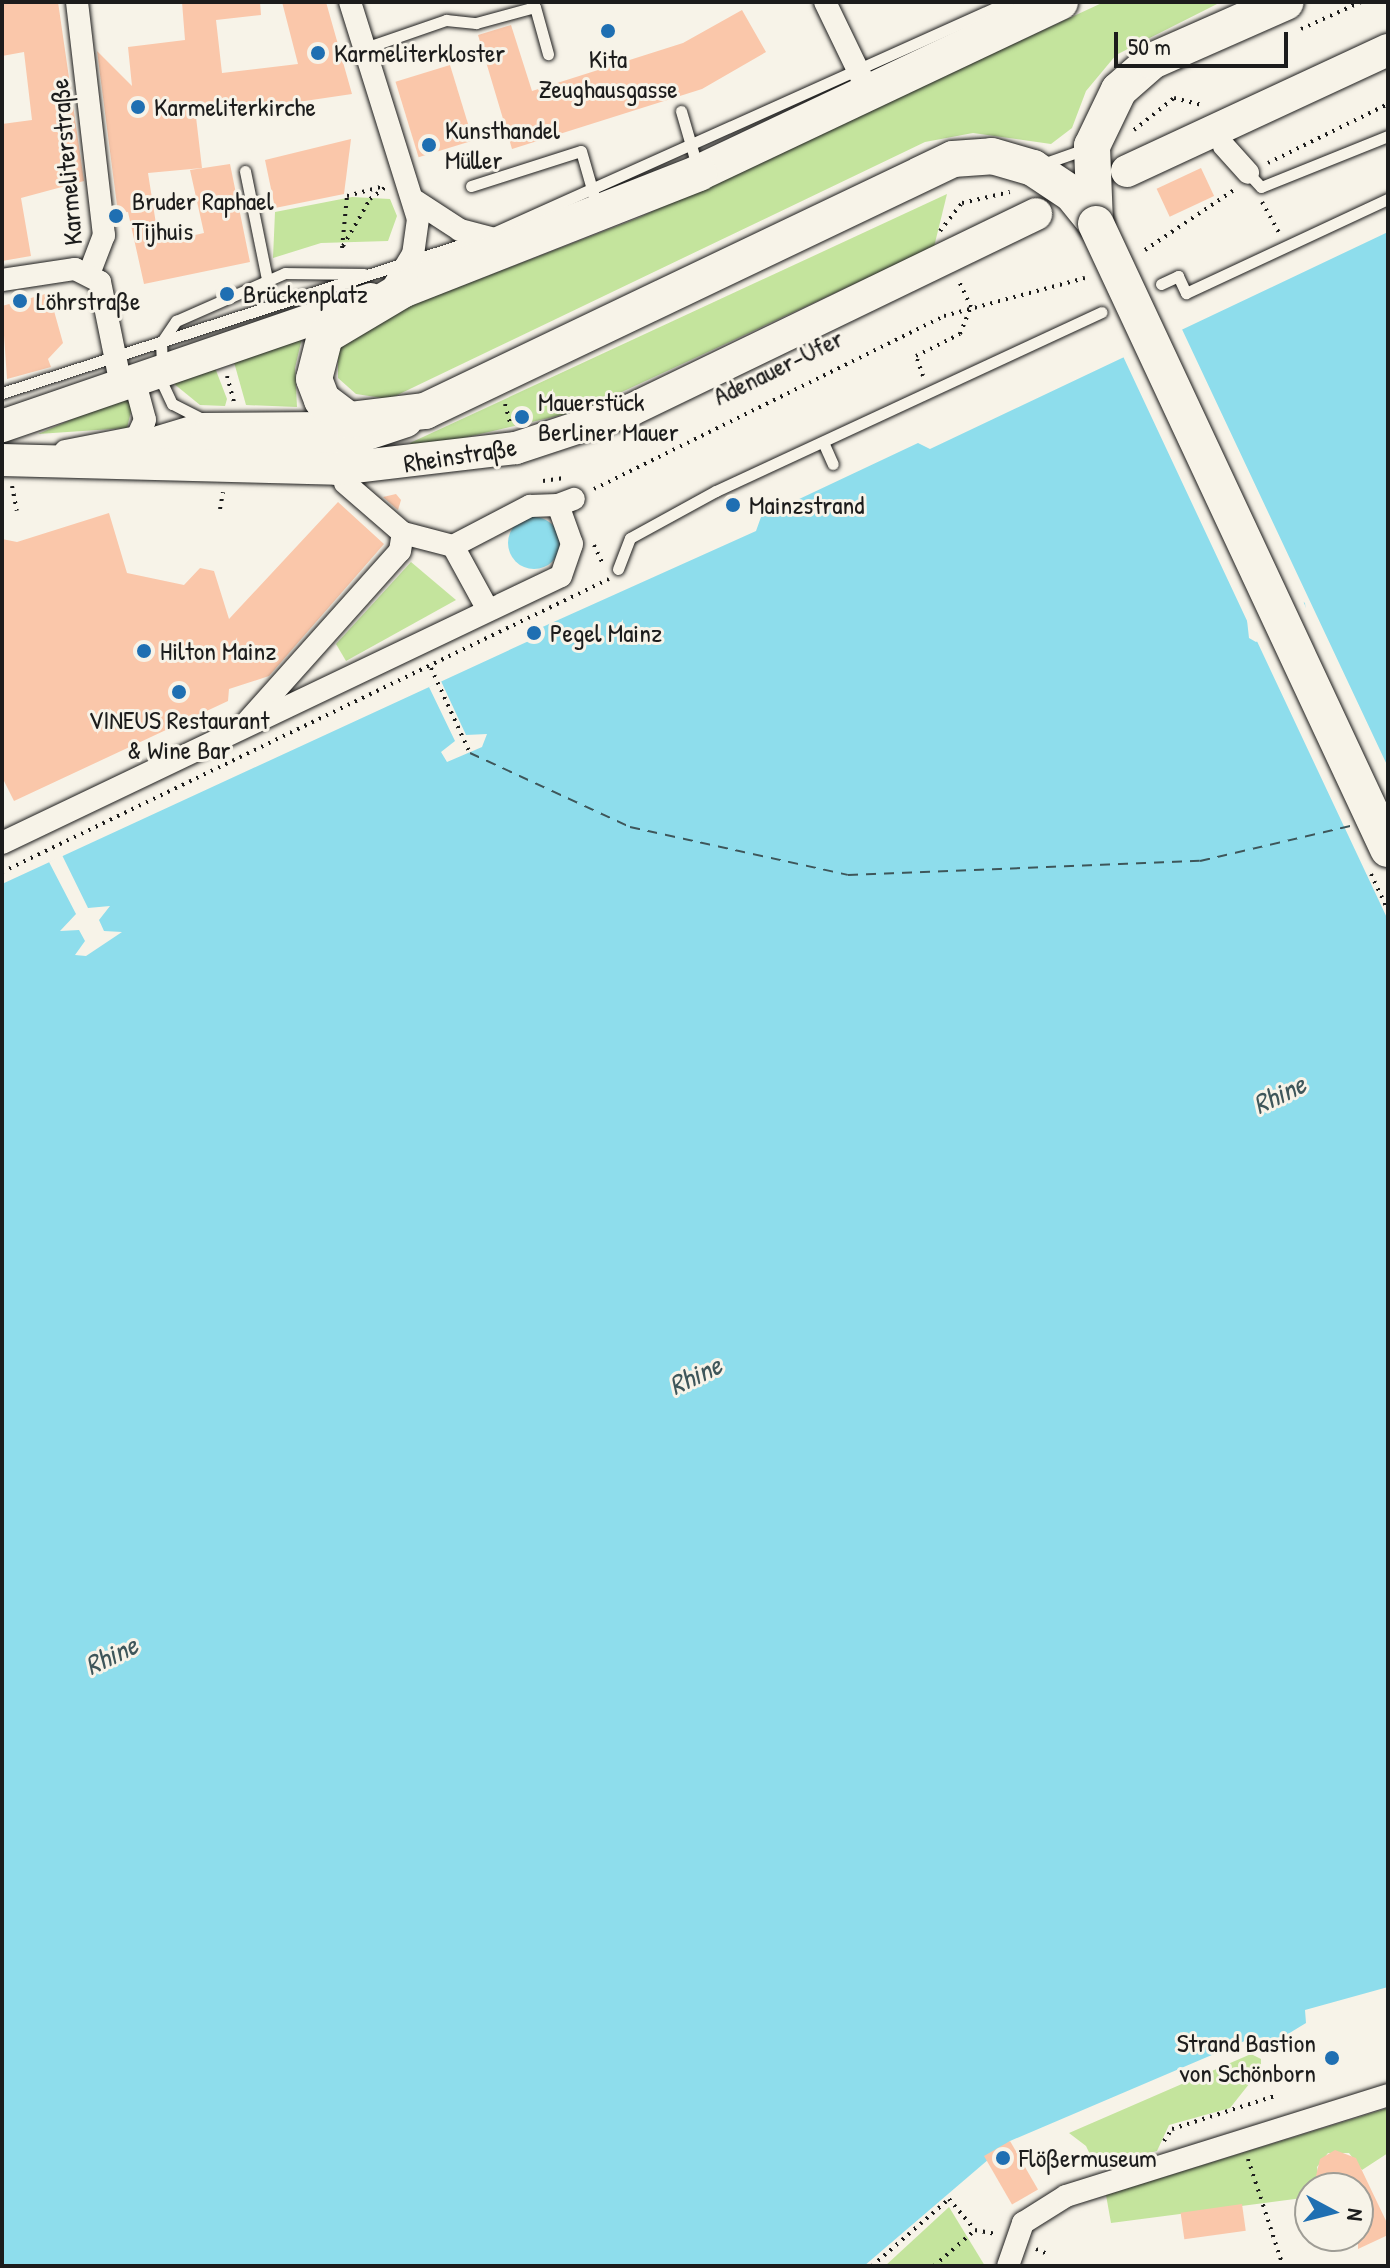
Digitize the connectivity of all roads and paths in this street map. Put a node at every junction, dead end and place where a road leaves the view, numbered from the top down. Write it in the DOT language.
graph roads {
  1 [pos="77,2"];
  2 [pos="350,2"];
  3 [pos="825,2"];
  4 [pos="1008,2"];
  5 [pos="1060,2"];
  6 [pos="1361,2"];
  7 [pos="1287,18"];
  8 [pos="365,48"];
  9 [pos="1388,50"];
  10 [pos="548,54"];
  11 [pos="865,82"];
  12 [pos="1195,98"];
  13 [pos="1388,104"];
  14 [pos="681,111"];
  15 [pos="1130,136"];
  16 [pos="1388,136"];
  17 [pos="1092,146"];
  18 [pos="1224,146"];
  19 [pos="695,160"];
  20 [pos="245,171"];
  21 [pos="1127,171"];
  22 [pos="1248,173"];
  23 [pos="388,186"];
  24 [pos="471,186"];
  25 [pos="1031,190"];
  26 [pos="1388,199"];
  27 [pos="414,200"];
  28 [pos="596,202"];
  29 [pos="1263,204"];
  30 [pos="1096,224"];
  31 [pos="482,238"];
  32 [pos="525,245"];
  33 [pos="1287,246"];
  34 [pos="1145,250"];
  35 [pos="947,251"];
  36 [pos="90,272"];
  37 [pos="364,274"];
  38 [pos="1085,278"];
  39 [pos="267,279"];
  40 [pos="2,280"];
  41 [pos="401,281"];
  42 [pos="1161,284"];
  43 [pos="971,307"];
  44 [pos="1102,312"];
  45 [pos="160,354"];
  46 [pos="224,368"];
  47 [pos="116,370"];
  48 [pos="929,389"];
  49 [pos="502,390"];
  50 [pos="2,393"];
  51 [pos="236,408"];
  52 [pos="425,411"];
  53 [pos="200,418"];
  54 [pos="349,420"];
  55 [pos="2,426"];
  56 [pos="511,429"];
  57 [pos="137,437"];
  58 [pos="823,442"];
  59 [pos="111,457"];
  60 [pos="833,464"];
  61 [pos="14,467"];
  62 [pos="345,483"];
  63 [pos="221,502"];
  64 [pos="566,502"];
  65 [pos="220,509"];
  66 [pos="17,511"];
  67 [pos="401,542"];
  68 [pos="453,546"];
  69 [pos="618,569"];
  70 [pos="609,579"];
  71 [pos="488,610"];
  72 [pos="431,668"];
  73 [pos="240,729"];
  74 [pos="470,753"];
  75 [pos="2,843"];
  76 [pos="1388,849"];
  77 [pos="2,872"];
  78 [pos="1278,2095"];
  79 [pos="1388,2095"];
  80 [pos="1244,2145"];
  81 [pos="1169,2166"];
  82 [pos="872,2266"];
  83 [pos="934,2266"];
  84 [pos="1008,2266"];
  85 [pos="1283,2266"];
  1 -- 36 [label="street, Karmeliterstraße"];
  2 -- 8 [label="street"];
  3 -- 11 [label="street"];
  4 -- 11 [label="lane"];
  5 -- 11 [label="main road"];
  6 -- 7 [label="path"];
  7 -- 17 [label="main road"];
  8 -- 10 [label="lane"];
  8 -- 27 [label="street"];
  9 -- 21 [label="main road"];
  11 -- 19 [label="main road"];
  12 -- 15 [label="path"];
  13 -- 22 [label="path"];
  14 -- 19 [label="lane"];
  16 -- 22 [label="lane"];
  17 -- 25 [label="lane"];
  17 -- 30 [label="main road"];
  18 -- 22 [label="street"];
  19 -- 28 [label="main road"];
  20 -- 39 [label="lane"];
  22 -- 34 [label="path"];
  23 -- 23 [label="path"];
  24 -- 28 [label="lane"];
  25 -- 30 [label="main road, Rheinstraße"];
  25 -- 35 [label="main road, Rheinstraße"];
  25 -- 35 [label="path"];
  25 -- 52 [label="main road, Rheinstraße"];
  26 -- 33 [label="lane"];
  27 -- 31 [label="street"];
  27 -- 41 [label="street"];
  28 -- 31 [label="lane"];
  28 -- 32 [label="main road"];
  29 -- 33 [label="path"];
  30 -- 76 [label="main road, bridge"];
  31 -- 32 [label="street"];
  31 -- 41 [label="lane"];
  32 -- 41 [label="main road"];
  33 -- 42 [label="lane"];
  35 -- 43 [label="path"];
  35 -- 59 [label="main road, Rheinstraße"];
  36 -- 40 [label="street"];
  36 -- 47 [label="street, Karmeliterstraße"];
  37 -- 39 [label="lane"];
  37 -- 41 [label="lane"];
  37 -- 45 [label="lane"];
  38 -- 43 [label="path, Adenauer-Ufer"];
  39 -- 45 [label="lane"];
  41 -- 45 [label="main road"];
  41 -- 54 [label="main road"];
  43 -- 48 [label="path"];
  43 -- 64 [label="path, Adenauer-Ufer"];
  44 -- 48 [label="lane"];
  45 -- 47 [label="main road"];
  45 -- 53 [label="lane"];
  46 -- 51 [label="path"];
  47 -- 50 [label="lane"];
  47 -- 55 [label="main road"];
  47 -- 57 [label="street"];
  48 -- 58 [label="lane"];
  49 -- 56 [label="path"];
  52 -- 54 [label="main road, Rheinstraße"];
  52 -- 59 [label="main road"];
  53 -- 54 [label="lane, Rheinstraße"];
  53 -- 57 [label="lane, Rheinstraße"];
  57 -- 61 [label="street, Rheinstraße"];
  58 -- 60 [label="lane"];
  58 -- 69 [label="lane"];
  59 -- 61 [label="main road, Rheinstraße"];
  61 -- 66 [label="path"];
  62 -- 67 [label="street"];
  63 -- 65 [label="path"];
  64 -- 68 [label="street"];
  64 -- 71 [label="street"];
  67 -- 68 [label="street"];
  67 -- 73 [label="street"];
  68 -- 71 [label="street"];
  70 -- 72 [label="path"];
  71 -- 73 [label="street"];
  72 -- 74 [label="path"];
  72 -- 77 [label="path"];
  73 -- 75 [label="street"];
  78 -- 81 [label="path"];
  79 -- 80 [label="street"];
  80 -- 81 [label="street"];
  80 -- 85 [label="path"];
  81 -- 84 [label="street"];
  82 -- 83 [label="path"];
}
